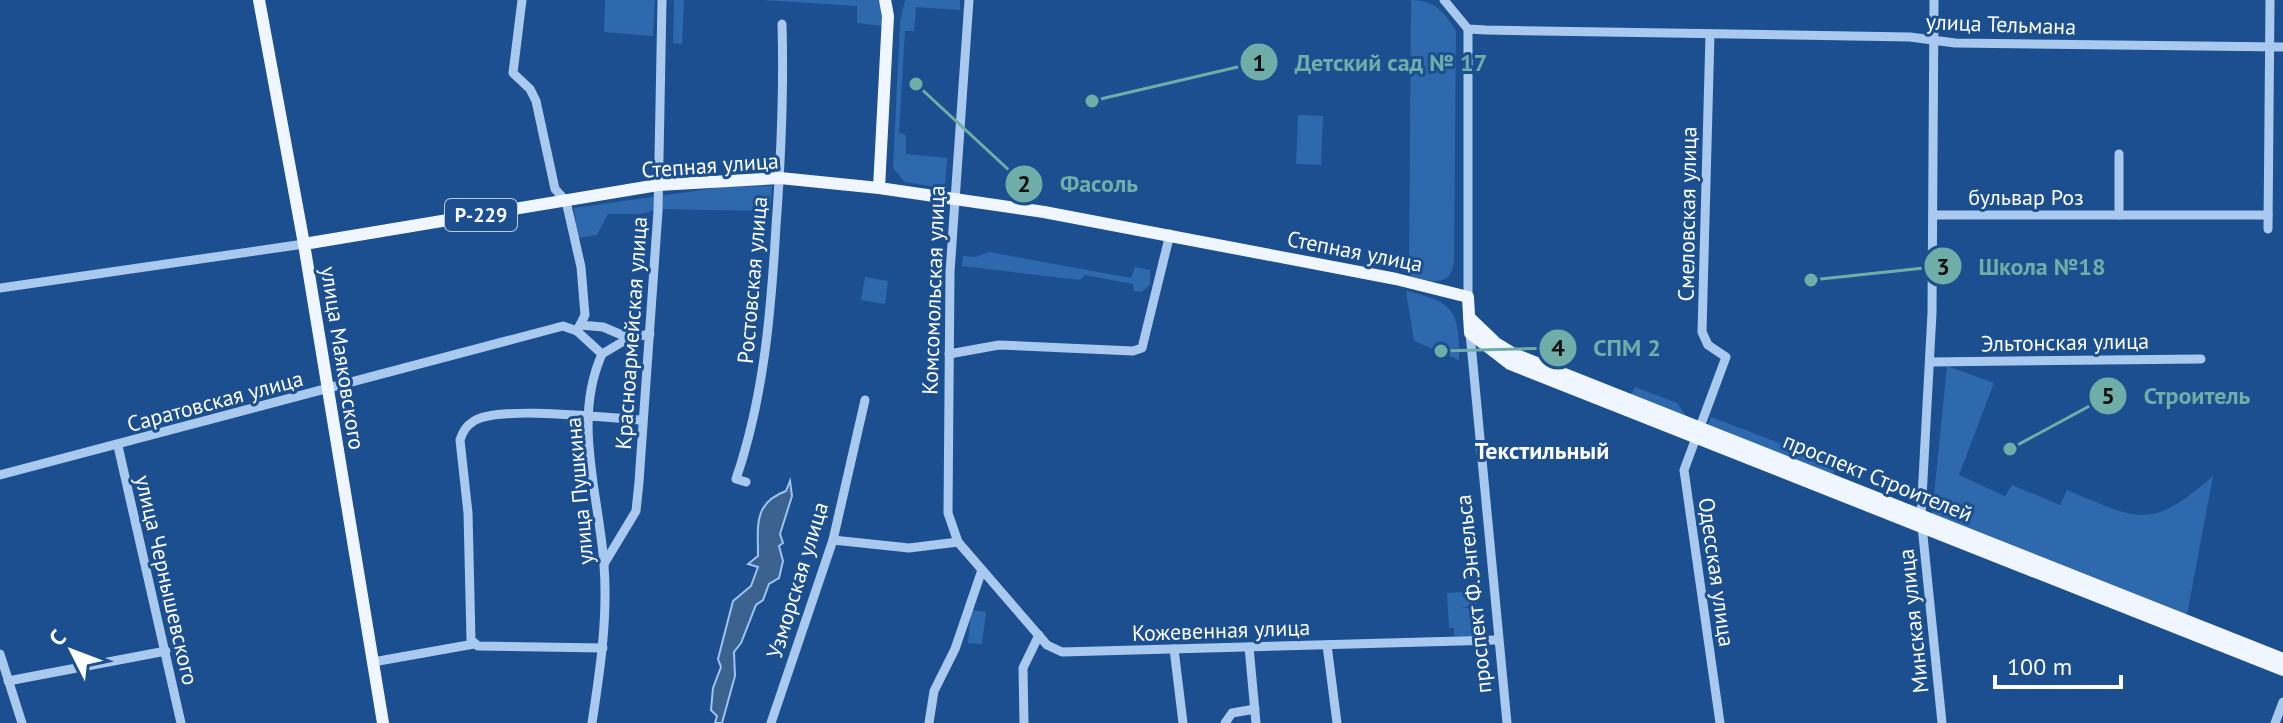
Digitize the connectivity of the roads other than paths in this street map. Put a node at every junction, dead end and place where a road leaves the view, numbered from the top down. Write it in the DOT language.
graph roads {
  1 [pos="259,0"];
  2 [pos="522,0"];
  3 [pos="662,0"];
  4 [pos="893,0"];
  5 [pos="969,0"];
  6 [pos="1444,0"];
  7 [pos="1463,0"];
  8 [pos="1934,0"];
  9 [pos="2270,0"];
  10 [pos="887,7"];
  11 [pos="1456,11"];
  12 [pos="782,24"];
  13 [pos="1468,29"];
  14 [pos="1710,34"];
  15 [pos="1933,40"];
  16 [pos="2267,47"];
  17 [pos="2283,47"];
  18 [pos="2119,154"];
  19 [pos="780,178"];
  20 [pos="658,185"];
  21 [pos="879,188"];
  22 [pos="955,200"];
  23 [pos="566,201"];
  24 [pos="1933,215"];
  25 [pos="2119,215"];
  26 [pos="2268,215"];
  27 [pos="2268,229"];
  28 [pos="1170,234"];
  29 [pos="304,244"];
  30 [pos="0,288"];
  31 [pos="1468,297"];
  32 [pos="1469,317"];
  33 [pos="579,328"];
  34 [pos="1470,333"];
  35 [pos="650,334"];
  36 [pos="629,338"];
  37 [pos="602,354"];
  38 [pos="949,354"];
  39 [pos="2201,359"];
  40 [pos="1930,362"];
  41 [pos="328,389"];
  42 [pos="865,400"];
  43 [pos="590,417"];
  44 [pos="641,420"];
  45 [pos="1698,433"];
  46 [pos="118,446"];
  47 [pos="0,475"];
  48 [pos="746,482"];
  49 [pos="1921,521"];
  50 [pos="833,540"];
  51 [pos="958,542"];
  52 [pos="604,564"];
  53 [pos="982,570"];
  54 [pos="1039,635"];
  55 [pos="1496,640"];
  56 [pos="474,644"];
  57 [pos="1327,645"];
  58 [pos="1249,647"];
  59 [pos="603,648"];
  60 [pos="1174,649"];
  61 [pos="166,651"];
  62 [pos="0,654"];
  63 [pos="2283,659"];
  64 [pos="373,662"];
  65 [pos="2283,670"];
  66 [pos="8,681"];
  67 [pos="2283,702"];
  68 [pos="1255,709"];
  69 [pos="22,723"];
  70 [pos="181,723"];
  71 [pos="383,723"];
  72 [pos="592,723"];
  73 [pos="771,723"];
  74 [pos="929,723"];
  75 [pos="1024,723"];
  76 [pos="1183,723"];
  77 [pos="1225,723"];
  78 [pos="1256,723"];
  79 [pos="1337,723"];
  80 [pos="1507,723"];
  81 [pos="1720,723"];
  82 [pos="1942,723"];
  83 [pos="2275,723"];
  1 -- 29 [label="main road, улица Маяковского"];
  2 -- 23 [label="street"];
  3 -- 20 [label="street, Красноармейская улица"];
  4 -- 10 [label="main road"];
  5 -- 22 [label="street, Комсомольская улица"];
  6 -- 11 [label="street"];
  7 -- 11 [label="street"];
  8 -- 15 [label="street, Минская улица"];
  9 -- 16 [label="street"];
  10 -- 21 [label="main road"];
  11 -- 13 [label="street"];
  12 -- 19 [label="street, Ростовская улица"];
  13 -- 14 [label="street, улица Тельмана"];
  13 -- 31 [label="street, проспект Ф.Энгельса"];
  14 -- 15 [label="street, улица Тельмана"];
  14 -- 45 [label="street, Смеловская улица"];
  15 -- 16 [label="street, улица Тельмана"];
  15 -- 24 [label="street, Минская улица"];
  16 -- 17 [label="street, улица Тельмана"];
  16 -- 26 [label="street"];
  18 -- 25 [label="street"];
  19 -- 20 [label="main road, Степная улица / Р-229"];
  19 -- 21 [label="main road, Степная улица / Р-229"];
  19 -- 48 [label="street, Ростовская улица"];
  20 -- 23 [label="main road, Степная улица / Р-229"];
  20 -- 35 [label="street, Красноармейская улица"];
  21 -- 22 [label="main road, Степная улица"];
  22 -- 28 [label="main road, Степная улица"];
  22 -- 38 [label="street, Комсомольская улица"];
  23 -- 29 [label="main road, Степная улица / Р-229"];
  23 -- 33 [label="street"];
  24 -- 25 [label="street, бульвар Роз"];
  24 -- 40 [label="street, Минская улица"];
  25 -- 26 [label="street, бульвар Роз"];
  26 -- 27 [label="street"];
  28 -- 31 [label="main road, Степная улица"];
  28 -- 38 [label="street"];
  29 -- 30 [label="street, Степная улица"];
  29 -- 41 [label="main road, улица Маяковского"];
  31 -- 32 [label="main road, проспект Ф.Энгельса"];
  32 -- 34 [label="main road, проспект Ф.Энгельса"];
  32 -- 45 [label="main road, проспект Строителей"];
  33 -- 36 [label="street, Саратовская улица"];
  33 -- 37 [label="street"];
  33 -- 41 [label="street, Саратовская улица"];
  34 -- 45 [label="main road, проспект Строителей"];
  34 -- 55 [label="street, проспект Ф.Энгельса"];
  35 -- 36 [label="street"];
  35 -- 44 [label="street, Красноармейская улица"];
  36 -- 37 [label="street"];
  37 -- 43 [label="street, улица Пушкина"];
  38 -- 51 [label="street, Комсомольская улица"];
  39 -- 40 [label="street, Эльтонская улица"];
  40 -- 49 [label="street, Минская улица"];
  41 -- 46 [label="street, Саратовская улица"];
  41 -- 64 [label="main road, улица Маяковского"];
  42 -- 50 [label="street, Узморская улица"];
  43 -- 44 [label="street"];
  43 -- 52 [label="street, улица Пушкина"];
  43 -- 56 [label="street"];
  44 -- 52 [label="street, Красноармейская улица"];
  45 -- 49 [label="main road, проспект Строителей"];
  45 -- 81 [label="street, Одесская улица"];
  46 -- 47 [label="street, Саратовская улица"];
  46 -- 61 [label="street, улица Чернышевского"];
  49 -- 63 [label="main road, проспект Строителей"];
  49 -- 65 [label="main road, проспект Строителей"];
  49 -- 82 [label="street, Минская улица"];
  50 -- 51 [label="street"];
  50 -- 73 [label="street, Узморская улица"];
  51 -- 53 [label="street, Комсомольская улица"];
  52 -- 59 [label="street, улица Пушкина"];
  53 -- 54 [label="street, Кожевенная улица"];
  53 -- 74 [label="street"];
  54 -- 60 [label="street, Кожевенная улица"];
  54 -- 75 [label="street"];
  55 -- 57 [label="street, Кожевенная улица"];
  55 -- 80 [label="street, проспект Ф.Энгельса"];
  56 -- 59 [label="street"];
  56 -- 64 [label="street"];
  57 -- 58 [label="street, Кожевенная улица"];
  57 -- 79 [label="street"];
  58 -- 60 [label="street, Кожевенная улица"];
  58 -- 68 [label="street"];
  59 -- 72 [label="street, улица Пушкина"];
  60 -- 76 [label="street"];
  61 -- 66 [label="street"];
  61 -- 70 [label="street, улица Чернышевского"];
  62 -- 66 [label="street"];
  64 -- 71 [label="main road, улица Маяковского"];
  66 -- 69 [label="street"];
  67 -- 83 [label="street"];
  68 -- 77 [label="street"];
  68 -- 78 [label="street"];
}
